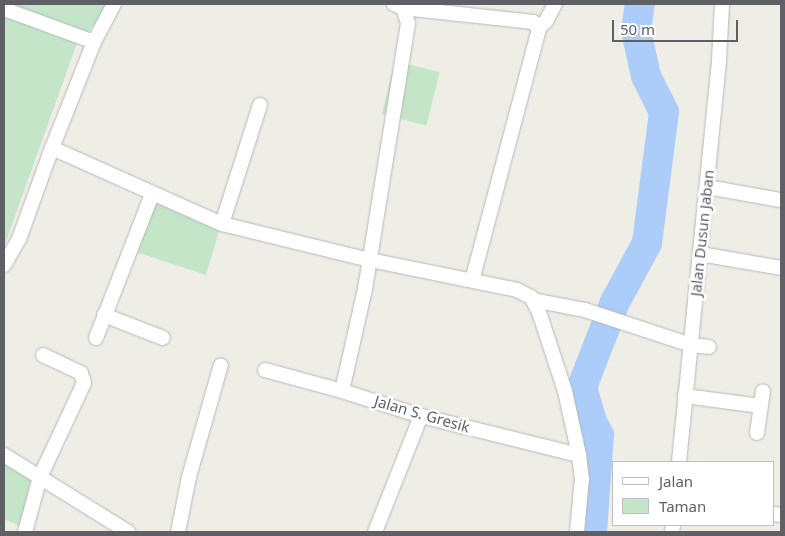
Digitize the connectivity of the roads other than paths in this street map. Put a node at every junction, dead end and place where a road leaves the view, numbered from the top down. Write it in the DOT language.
graph roads {
  1 [pos="114,4"];
  2 [pos="555,4"];
  3 [pos="722,4"];
  4 [pos="399,6"];
  5 [pos="4,9"];
  6 [pos="538,28"];
  7 [pos="94,42"];
  8 [pos="260,105"];
  9 [pos="52,148"];
  10 [pos="706,187"];
  11 [pos="152,194"];
  12 [pos="781,200"];
  13 [pos="222,224"];
  14 [pos="700,254"];
  15 [pos="370,260"];
  16 [pos="4,265"];
  17 [pos="781,268"];
  18 [pos="472,280"];
  19 [pos="533,300"];
  20 [pos="104,315"];
  21 [pos="96,338"];
  22 [pos="164,338"];
  23 [pos="692,345"];
  24 [pos="709,347"];
  25 [pos="43,355"];
  26 [pos="221,365"];
  27 [pos="265,370"];
  28 [pos="342,391"];
  29 [pos="763,391"];
  30 [pos="689,396"];
  31 [pos="760,406"];
  32 [pos="421,416"];
  33 [pos="757,433"];
  34 [pos="4,455"];
  35 [pos="579,455"];
  36 [pos="679,461"];
  37 [pos="40,477"];
  38 [pos="25,532"];
  39 [pos="128,532"];
  40 [pos="178,532"];
  41 [pos="375,532"];
  42 [pos="577,532"];
  1 -- 7 [label="street"];
  2 -- 6 [label="street"];
  3 -- 10 [label="street, Jalan Dusun Jaban"];
  4 -- 6 [label="street"];
  4 -- 15 [label="street"];
  5 -- 7 [label="street"];
  6 -- 18 [label="street"];
  7 -- 9 [label="street"];
  8 -- 13 [label="street"];
  9 -- 11 [label="street"];
  9 -- 16 [label="street"];
  10 -- 12 [label="street"];
  10 -- 14 [label="street, Jalan Dusun Jaban"];
  11 -- 13 [label="street"];
  11 -- 20 [label="street"];
  13 -- 15 [label="street"];
  14 -- 17 [label="street"];
  14 -- 23 [label="street, Jalan Dusun Jaban"];
  15 -- 18 [label="street"];
  15 -- 28 [label="street"];
  18 -- 19 [label="street"];
  19 -- 23 [label="street"];
  19 -- 35 [label="street"];
  20 -- 21 [label="street"];
  20 -- 22 [label="street"];
  23 -- 24 [label="street"];
  23 -- 30 [label="street, Jalan Dusun Jaban"];
  25 -- 37 [label="street"];
  26 -- 40 [label="street"];
  27 -- 28 [label="street, Jalan S. Gresik"];
  28 -- 32 [label="street, Jalan S. Gresik"];
  29 -- 31 [label="street"];
  30 -- 31 [label="street"];
  30 -- 36 [label="street, Jalan Dusun Jaban"];
  31 -- 33 [label="street"];
  32 -- 35 [label="street, Jalan S. Gresik"];
  32 -- 41 [label="street"];
  34 -- 37 [label="street"];
  35 -- 42 [label="street"];
  37 -- 38 [label="street"];
  37 -- 39 [label="street"];
}
